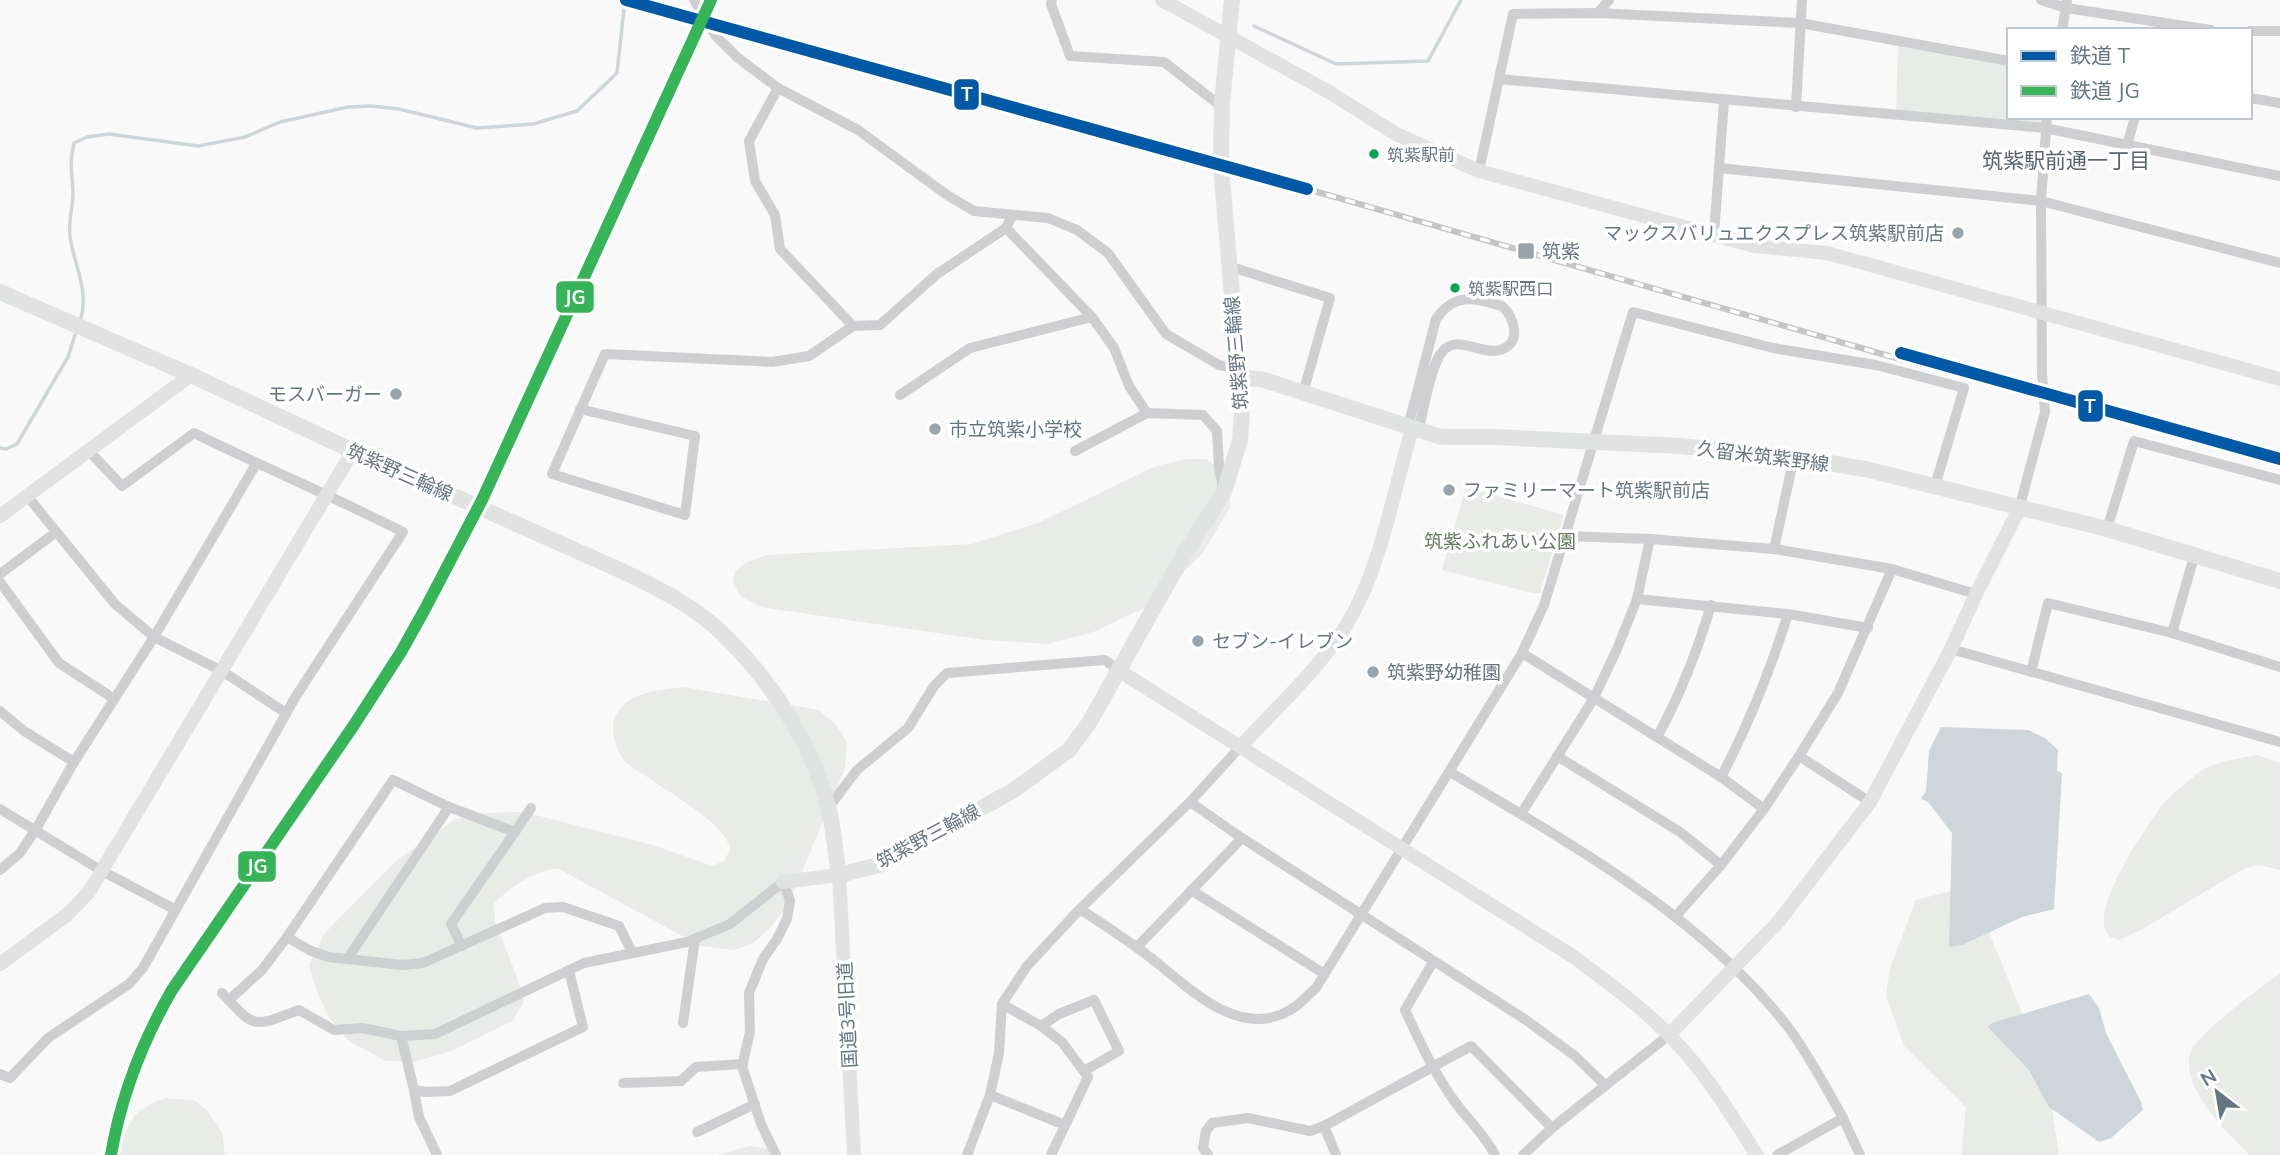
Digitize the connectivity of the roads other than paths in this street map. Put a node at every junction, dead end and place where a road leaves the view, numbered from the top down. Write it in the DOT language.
graph roads {
  1 [pos="694,0"];
  2 [pos="1052,0"];
  3 [pos="1162,0"];
  4 [pos="1232,0"];
  5 [pos="1609,0"];
  6 [pos="1802,0"];
  7 [pos="2041,0"];
  8 [pos="2066,4"];
  9 [pos="1598,13"];
  10 [pos="1800,23"];
  11 [pos="2062,28"];
  12 [pos="2200,28"];
  13 [pos="2252,31"];
  14 [pos="2280,31"];
  15 [pos="1228,37"];
  16 [pos="2007,61"];
  17 [pos="1499,79"];
  18 [pos="778,88"];
  19 [pos="2252,98"];
  20 [pos="1724,101"];
  21 [pos="2280,103"];
  22 [pos="1222,107"];
  23 [pos="1796,107"];
  24 [pos="2134,119"];
  25 [pos="2046,123"];
  26 [pos="2127,145"];
  27 [pos="1719,168"];
  28 [pos="1479,171"];
  29 [pos="2280,176"];
  30 [pos="2041,201"];
  31 [pos="1012,216"];
  32 [pos="1006,228"];
  33 [pos="1714,234"];
  34 [pos="2280,263"];
  35 [pos="1228,266"];
  36 [pos="0,292"];
  37 [pos="2041,314"];
  38 [pos="1092,317"];
  39 [pos="853,326"];
  40 [pos="1240,373"];
  41 [pos="191,374"];
  42 [pos="2280,379"];
  43 [pos="1303,393"];
  44 [pos="900,395"];
  45 [pos="580,409"];
  46 [pos="1147,413"];
  47 [pos="1413,429"];
  48 [pos="1592,443"];
  49 [pos="89,451"];
  50 [pos="353,451"];
  51 [pos="1074,451"];
  52 [pos="1794,457"];
  53 [pos="256,464"];
  54 [pos="2280,480"];
  55 [pos="1935,486"];
  56 [pos="1224,492"];
  57 [pos="328,494"];
  58 [pos="28,497"];
  59 [pos="2019,509"];
  60 [pos="0,516"];
  61 [pos="2106,529"];
  62 [pos="55,533"];
  63 [pos="1564,536"];
  64 [pos="1650,539"];
  65 [pos="1774,549"];
  66 [pos="2194,557"];
  67 [pos="1892,569"];
  68 [pos="0,574"];
  69 [pos="2280,581"];
  70 [pos="0,582"];
  71 [pos="1976,594"];
  72 [pos="1637,599"];
  73 [pos="1711,605"];
  74 [pos="1788,614"];
  75 [pos="1868,628"];
  76 [pos="2172,633"];
  77 [pos="154,637"];
  78 [pos="1951,649"];
  79 [pos="1522,653"];
  80 [pos="2280,667"];
  81 [pos="1118,670"];
  82 [pos="222,671"];
  83 [pos="2031,672"];
  84 [pos="113,698"];
  85 [pos="1594,698"];
  86 [pos="0,711"];
  87 [pos="286,713"];
  88 [pos="1657,737"];
  89 [pos="2280,742"];
  90 [pos="1241,746"];
  91 [pos="1557,756"];
  92 [pos="1799,756"];
  93 [pos="74,762"];
  94 [pos="1450,772"];
  95 [pos="1721,777"];
  96 [pos="1190,802"];
  97 [pos="1870,802"];
  98 [pos="449,807"];
  99 [pos="829,807"];
  100 [pos="531,808"];
  101 [pos="0,809"];
  102 [pos="1764,809"];
  103 [pos="1521,814"];
  104 [pos="36,830"];
  105 [pos="514,832"];
  106 [pos="1242,838"];
  107 [pos="1400,848"];
  108 [pos="1721,865"];
  109 [pos="0,870"];
  110 [pos="102,871"];
  111 [pos="839,875"];
  112 [pos="783,882"];
  113 [pos="1191,890"];
  114 [pos="1080,909"];
  115 [pos="176,910"];
  116 [pos="1362,914"];
  117 [pos="1676,916"];
  118 [pos="287,937"];
  119 [pos="695,939"];
  120 [pos="462,946"];
  121 [pos="1138,947"];
  122 [pos="632,953"];
  123 [pos="348,958"];
  124 [pos="1433,962"];
  125 [pos="0,964"];
  126 [pos="1734,970"];
  127 [pos="569,971"];
  128 [pos="1323,973"];
  129 [pos="1002,1004"];
  130 [pos="682,1023"];
  131 [pos="1041,1026"];
  132 [pos="1669,1035"];
  133 [pos="401,1036"];
  134 [pos="743,1064"];
  135 [pos="1432,1067"];
  136 [pos="1084,1071"];
  137 [pos="0,1074"];
  138 [pos="623,1083"];
  139 [pos="1605,1085"];
  140 [pos="414,1090"];
  141 [pos="990,1095"];
  142 [pos="755,1104"];
  143 [pos="1843,1118"];
  144 [pos="1065,1125"];
  145 [pos="1324,1126"];
  146 [pos="1552,1128"];
  147 [pos="697,1132"];
  148 [pos="437,1155"];
  149 [pos="776,1155"];
  150 [pos="854,1155"];
  151 [pos="967,1155"];
  152 [pos="1051,1155"];
  153 [pos="1208,1155"];
  154 [pos="1336,1155"];
  155 [pos="1495,1155"];
  156 [pos="1523,1155"];
  157 [pos="1757,1155"];
  158 [pos="1777,1155"];
  159 [pos="1860,1155"];
  1 -- 18 [label="street"];
  2 -- 22 [label="street"];
  3 -- 15 [label="street"];
  4 -- 15 [label="main road, 筑紫野三輪線"];
  5 -- 9 [label="street"];
  6 -- 10 [label="street"];
  7 -- 8 [label="street"];
  8 -- 11 [label="street"];
  8 -- 12 [label="street"];
  9 -- 10 [label="street"];
  9 -- 17 [label="street"];
  10 -- 16 [label="street"];
  10 -- 23 [label="street"];
  13 -- 14 [label="street"];
  15 -- 22 [label="main road, 筑紫野三輪線"];
  15 -- 28 [label="street"];
  17 -- 20 [label="street"];
  17 -- 28 [label="street"];
  18 -- 31 [label="street"];
  18 -- 39 [label="street"];
  19 -- 21 [label="street"];
  20 -- 23 [label="street"];
  20 -- 27 [label="street"];
  22 -- 35 [label="main road, 筑紫野三輪線"];
  23 -- 25 [label="street"];
  24 -- 26 [label="street"];
  25 -- 26 [label="street"];
  25 -- 30 [label="street"];
  26 -- 29 [label="street"];
  27 -- 30 [label="street"];
  27 -- 33 [label="street"];
  28 -- 33 [label="street"];
  30 -- 34 [label="street"];
  30 -- 37 [label="street"];
  31 -- 32 [label="street"];
  31 -- 40 [label="street"];
  32 -- 38 [label="street"];
  32 -- 39 [label="street"];
  33 -- 37 [label="street"];
  35 -- 40 [label="main road, 筑紫野三輪線"];
  35 -- 43 [label="street"];
  36 -- 41 [label="main road, 筑紫野三輪線"];
  37 -- 42 [label="street"];
  37 -- 59 [label="street"];
  38 -- 44 [label="street"];
  38 -- 46 [label="street"];
  39 -- 45 [label="street"];
  40 -- 43 [label="main road, 久留米筑紫野線"];
  40 -- 56 [label="main road, 筑紫野三輪線"];
  41 -- 49 [label="street"];
  41 -- 50 [label="main road, 筑紫野三輪線"];
  43 -- 47 [label="main road, 久留米筑紫野線"];
  45 -- 45 [label="street"];
  46 -- 51 [label="street"];
  46 -- 56 [label="street"];
  47 -- 47 [label="street"];
  47 -- 48 [label="main road, 久留米筑紫野線"];
  47 -- 90 [label="street"];
  48 -- 52 [label="main road, 久留米筑紫野線"];
  48 -- 55 [label="street"];
  48 -- 63 [label="street"];
  49 -- 53 [label="street"];
  49 -- 58 [label="street"];
  50 -- 57 [label="street"];
  50 -- 99 [label="main road, 筑紫野三輪線"];
  52 -- 55 [label="main road, 久留米筑紫野線"];
  52 -- 65 [label="street"];
  53 -- 57 [label="street"];
  53 -- 77 [label="street"];
  54 -- 61 [label="street"];
  55 -- 59 [label="main road, 久留米筑紫野線"];
  56 -- 81 [label="main road, 筑紫野三輪線"];
  57 -- 82 [label="street"];
  57 -- 87 [label="street"];
  58 -- 60 [label="street"];
  58 -- 62 [label="street"];
  59 -- 61 [label="main road, 久留米筑紫野線"];
  59 -- 71 [label="street"];
  61 -- 66 [label="main road, 久留米筑紫野線"];
  62 -- 68 [label="street"];
  62 -- 77 [label="street"];
  63 -- 64 [label="street"];
  63 -- 79 [label="street"];
  64 -- 65 [label="street"];
  64 -- 72 [label="street"];
  65 -- 67 [label="street"];
  66 -- 69 [label="main road, 久留米筑紫野線"];
  66 -- 76 [label="street"];
  67 -- 71 [label="street"];
  67 -- 75 [label="street"];
  70 -- 84 [label="street"];
  71 -- 78 [label="street"];
  72 -- 73 [label="street"];
  72 -- 85 [label="street"];
  73 -- 74 [label="street"];
  73 -- 88 [label="street"];
  74 -- 75 [label="street"];
  74 -- 95 [label="street"];
  75 -- 92 [label="street"];
  76 -- 80 [label="street"];
  76 -- 83 [label="street"];
  77 -- 82 [label="street"];
  77 -- 84 [label="street"];
  78 -- 83 [label="street"];
  78 -- 97 [label="street"];
  79 -- 85 [label="street"];
  79 -- 94 [label="street"];
  81 -- 90 [label="street"];
  81 -- 99 [label="street"];
  81 -- 111 [label="main road, 筑紫野三輪線"];
  82 -- 87 [label="street"];
  82 -- 110 [label="street"];
  83 -- 89 [label="street"];
  84 -- 93 [label="street"];
  85 -- 88 [label="street"];
  85 -- 91 [label="street"];
  86 -- 93 [label="street"];
  87 -- 115 [label="street"];
  88 -- 95 [label="street"];
  90 -- 96 [label="street"];
  90 -- 107 [label="street"];
  91 -- 103 [label="street"];
  91 -- 108 [label="street"];
  92 -- 97 [label="street"];
  92 -- 102 [label="street"];
  93 -- 104 [label="street"];
  94 -- 103 [label="street"];
  94 -- 107 [label="street"];
  95 -- 102 [label="street"];
  96 -- 106 [label="street"];
  96 -- 114 [label="street"];
  97 -- 126 [label="street"];
  98 -- 105 [label="street"];
  98 -- 118 [label="street"];
  98 -- 123 [label="street"];
  99 -- 111 [label="main road, 筑紫野三輪線"];
  100 -- 105 [label="street"];
  101 -- 104 [label="street"];
  102 -- 108 [label="street"];
  103 -- 117 [label="street"];
  104 -- 109 [label="street"];
  104 -- 110 [label="street"];
  105 -- 120 [label="street"];
  106 -- 113 [label="street"];
  106 -- 116 [label="street"];
  107 -- 116 [label="street"];
  107 -- 132 [label="street"];
  108 -- 117 [label="street"];
  110 -- 115 [label="street"];
  110 -- 125 [label="street"];
  111 -- 112 [label="street"];
  111 -- 150 [label="street, 国道3号旧道"];
  112 -- 119 [label="street"];
  112 -- 134 [label="street"];
  113 -- 121 [label="street"];
  113 -- 128 [label="street"];
  114 -- 121 [label="street"];
  114 -- 129 [label="street"];
  115 -- 137 [label="street"];
  116 -- 124 [label="street"];
  116 -- 128 [label="street"];
  117 -- 126 [label="street"];
  118 -- 123 [label="street"];
  118 -- 133 [label="street"];
  119 -- 122 [label="street"];
  119 -- 130 [label="street"];
  120 -- 122 [label="street"];
  120 -- 123 [label="street"];
  121 -- 128 [label="street"];
  122 -- 127 [label="street"];
  124 -- 135 [label="street"];
  124 -- 139 [label="street"];
  126 -- 132 [label="street"];
  126 -- 143 [label="street"];
  127 -- 133 [label="street"];
  127 -- 140 [label="street"];
  129 -- 131 [label="street"];
  129 -- 141 [label="street"];
  131 -- 136 [label="street"];
  131 -- 136 [label="street"];
  132 -- 139 [label="street"];
  132 -- 157 [label="street"];
  133 -- 140 [label="street"];
  134 -- 138 [label="street"];
  134 -- 142 [label="street"];
  135 -- 145 [label="street"];
  135 -- 146 [label="street"];
  135 -- 155 [label="street"];
  136 -- 144 [label="street"];
  139 -- 146 [label="street"];
  140 -- 148 [label="street"];
  141 -- 144 [label="street"];
  141 -- 151 [label="street"];
  142 -- 147 [label="street"];
  142 -- 149 [label="street"];
  143 -- 158 [label="street"];
  143 -- 159 [label="street"];
  144 -- 152 [label="street"];
  145 -- 153 [label="street"];
  145 -- 154 [label="street"];
  146 -- 156 [label="street"];
}
